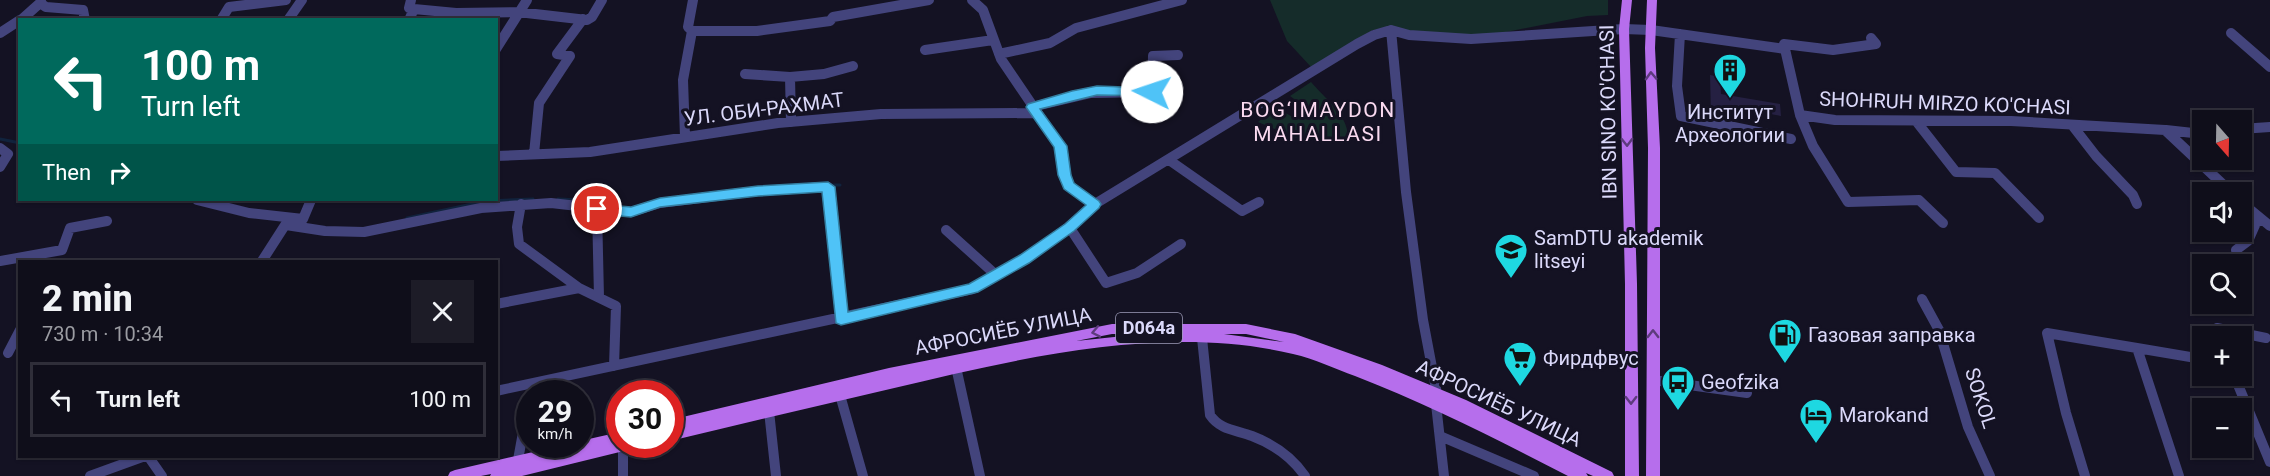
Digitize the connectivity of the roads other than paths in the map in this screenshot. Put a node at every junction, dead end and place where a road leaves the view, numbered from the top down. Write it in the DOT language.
graph roads {
  1 [pos="286,0"];
  2 [pos="302,0"];
  3 [pos="527,0"];
  4 [pos="602,0"];
  5 [pos="693,0"];
  6 [pos="929,0"];
  7 [pos="972,0"];
  8 [pos="1182,0"];
  9 [pos="1627,0"];
  10 [pos="1652,0"];
  11 [pos="41,2"];
  12 [pos="412,4"];
  13 [pos="518,12"];
  14 [pos="22,18"];
  15 [pos="85,18"];
  16 [pos="222,18"];
  17 [pos="289,18"];
  18 [pos="583,19"];
  19 [pos="18,21"];
  20 [pos="1624,29"];
  21 [pos="1391,30"];
  22 [pos="1651,30"];
  23 [pos="692,31"];
  24 [pos="0,33"];
  25 [pos="2231,33"];
  26 [pos="1680,34"];
  27 [pos="1871,38"];
  28 [pos="993,40"];
  29 [pos="498,46"];
  30 [pos="1785,49"];
  31 [pos="925,50"];
  32 [pos="999,54"];
  33 [pos="1178,55"];
  34 [pos="853,66"];
  35 [pos="2270,67"];
  36 [pos="745,74"];
  37 [pos="790,77"];
  38 [pos="1034,110"];
  39 [pos="1800,115"];
  40 [pos="1916,121"];
  41 [pos="791,122"];
  42 [pos="2072,125"];
  43 [pos="2270,127"];
  44 [pos="2252,128"];
  45 [pos="2165,130"];
  46 [pos="2192,133"];
  47 [pos="685,137"];
  48 [pos="1791,139"];
  49 [pos="0,148"];
  50 [pos="534,154"];
  51 [pos="498,156"];
  52 [pos="1169,160"];
  53 [pos="0,167"];
  54 [pos="2220,182"];
  55 [pos="201,201"];
  56 [pos="311,201"];
  57 [pos="1259,202"];
  58 [pos="521,204"];
  59 [pos="1095,204"];
  60 [pos="2138,204"];
  61 [pos="597,209"];
  62 [pos="2252,212"];
  63 [pos="2039,218"];
  64 [pos="107,221"];
  65 [pos="288,222"];
  66 [pos="1944,223"];
  67 [pos="2265,223"];
  68 [pos="1070,228"];
  69 [pos="946,230"];
  70 [pos="1181,244"];
  71 [pos="2237,254"];
  72 [pos="263,260"];
  73 [pos="0,261"];
  74 [pos="996,275"];
  75 [pos="579,288"];
  76 [pos="600,297"];
  77 [pos="1922,299"];
  78 [pos="498,304"];
  79 [pos="841,319"];
  80 [pos="18,334"];
  81 [pos="2252,335"];
  82 [pos="1202,338"];
  83 [pos="2266,338"];
  84 [pos="2138,348"];
  85 [pos="8,353"];
  86 [pos="2192,357"];
  87 [pos="614,366"];
  88 [pos="956,368"];
  89 [pos="567,380"];
  90 [pos="1653,380"];
  91 [pos="2239,386"];
  92 [pos="516,391"];
  93 [pos="498,392"];
  94 [pos="1747,393"];
  95 [pos="840,395"];
  96 [pos="1436,399"];
  97 [pos="770,411"];
  98 [pos="684,423"];
  99 [pos="684,432"];
  100 [pos="1440,436"];
  101 [pos="606,446"];
  102 [pos="606,448"];
  103 [pos="141,458"];
  104 [pos="148,458"];
  105 [pos="624,458"];
  106 [pos="518,460"];
  107 [pos="2270,462"];
  108 [pos="90,476"];
  109 [pos="162,476"];
  110 [pos="455,476"];
  111 [pos="497,476"];
  112 [pos="623,476"];
  113 [pos="776,476"];
  114 [pos="863,476"];
  115 [pos="980,476"];
  116 [pos="1305,476"];
  117 [pos="1444,476"];
  118 [pos="1534,476"];
  119 [pos="1581,476"];
  120 [pos="1607,476"];
  121 [pos="1632,476"];
  122 [pos="1653,476"];
  123 [pos="1990,476"];
  124 [pos="2085,476"];
  125 [pos="2179,476"];
  1 -- 16 [label="street"];
  2 -- 17 [label="street"];
  3 -- 13 [label="street"];
  4 -- 18 [label="street"];
  5 -- 23 [label="street"];
  6 -- 23 [label="street"];
  7 -- 28 [label="street"];
  8 -- 32 [label="street"];
  9 -- 20 [label="main road, IBN SINO KO'CHASI"];
  10 -- 22 [label="main road"];
  11 -- 14 [label="street"];
  11 -- 15 [label="street"];
  12 -- 13 [label="street"];
  13 -- 18 [label="street"];
  13 -- 29 [label="street"];
  18 -- 50 [label="street"];
  19 -- 24 [label="street"];
  20 -- 21 [label="street"];
  20 -- 22 [label="street"];
  20 -- 121 [label="main road, IBN SINO KO'CHASI, one-way"];
  21 -- 52 [label="street"];
  21 -- 96 [label="street"];
  22 -- 26 [label="street"];
  90 -- 22 [label="main road, one-way"];
  23 -- 47 [label="street"];
  25 -- 35 [label="street"];
  26 -- 30 [label="street"];
  26 -- 48 [label="street"];
  27 -- 30 [label="street"];
  28 -- 31 [label="street"];
  28 -- 32 [label="street"];
  30 -- 39 [label="street, SHOHRUH MIRZO KO'CHASI"];
  32 -- 38 [label="street"];
  33 -- 38 [label="street, УЛ. ОБИ-РАХМАТ"];
  34 -- 37 [label="street"];
  36 -- 37 [label="street"];
  37 -- 41 [label="street"];
  38 -- 41 [label="street, УЛ. ОБИ-РАХМАТ"];
  38 -- 59 [label="street"];
  39 -- 40 [label="street, SHOHRUH MIRZO KO'CHASI"];
  39 -- 66 [label="street"];
  40 -- 42 [label="street, SHOHRUH MIRZO KO'CHASI"];
  40 -- 63 [label="street"];
  41 -- 47 [label="street, УЛ. ОБИ-РАХМАТ"];
  42 -- 45 [label="street, SHOHRUH MIRZO KO'CHASI"];
  42 -- 60 [label="street"];
  43 -- 44 [label="street"];
  45 -- 46 [label="street, SHOHRUH MIRZO KO'CHASI"];
  45 -- 54 [label="street"];
  47 -- 50 [label="street, УЛ. ОБИ-РАХМАТ"];
  49 -- 53 [label="street"];
  50 -- 51 [label="street, УЛ. ОБИ-РАХМАТ"];
  52 -- 57 [label="street"];
  52 -- 59 [label="street"];
  55 -- 65 [label="street"];
  56 -- 65 [label="street"];
  58 -- 61 [label="street"];
  58 -- 65 [label="street"];
  58 -- 75 [label="street"];
  59 -- 68 [label="street"];
  61 -- 76 [label="street"];
  61 -- 79 [label="street"];
  62 -- 67 [label="street"];
  64 -- 73 [label="street"];
  65 -- 72 [label="street"];
  67 -- 71 [label="street"];
  68 -- 70 [label="street"];
  68 -- 74 [label="street"];
  69 -- 74 [label="street"];
  74 -- 79 [label="street"];
  75 -- 76 [label="street"];
  75 -- 78 [label="street"];
  76 -- 87 [label="street"];
  77 -- 123 [label="street, SOKOL"];
  79 -- 87 [label="street"];
  80 -- 85 [label="street"];
  81 -- 83 [label="street"];
  82 -- 88 [label="main road, АФРОСИЁБ УЛИЦА / D064a"];
  82 -- 96 [label="main road, АФРОСИЁБ УЛИЦА / D064a"];
  82 -- 116 [label="street"];
  84 -- 86 [label="street"];
  84 -- 124 [label="street"];
  84 -- 125 [label="street"];
  87 -- 89 [label="street"];
  88 -- 95 [label="main road, АФРОСИЁБ УЛИЦА / D064a"];
  88 -- 115 [label="street"];
  90 -- 94 [label="street"];
  90 -- 122 [label="main road"];
  91 -- 107 [label="street"];
  92 -- 93 [label="street"];
  95 -- 97 [label="main road, АФРОСИЁБ УЛИЦА / D064a"];
  95 -- 114 [label="street"];
  96 -- 98 [label="main road, АФРОСИЁБ УЛИЦА / D064a, one-way"];
  96 -- 100 [label="street"];
  96 -- 119 [label="main road, АФРОСИЁБ УЛИЦА / D064a"];
  96 -- 120 [label="main road, АФРОСИЁБ УЛИЦА / D064a"];
  97 -- 99 [label="main road, АФРОСИЁБ УЛИЦА / D064a"];
  97 -- 113 [label="street"];
  100 -- 117 [label="street"];
  100 -- 118 [label="street"];
  101 -- 106 [label="main road"];
  102 -- 111 [label="main road"];
  103 -- 108 [label="street"];
  104 -- 109 [label="street"];
  105 -- 112 [label="street"];
  106 -- 110 [label="main road"];
}
